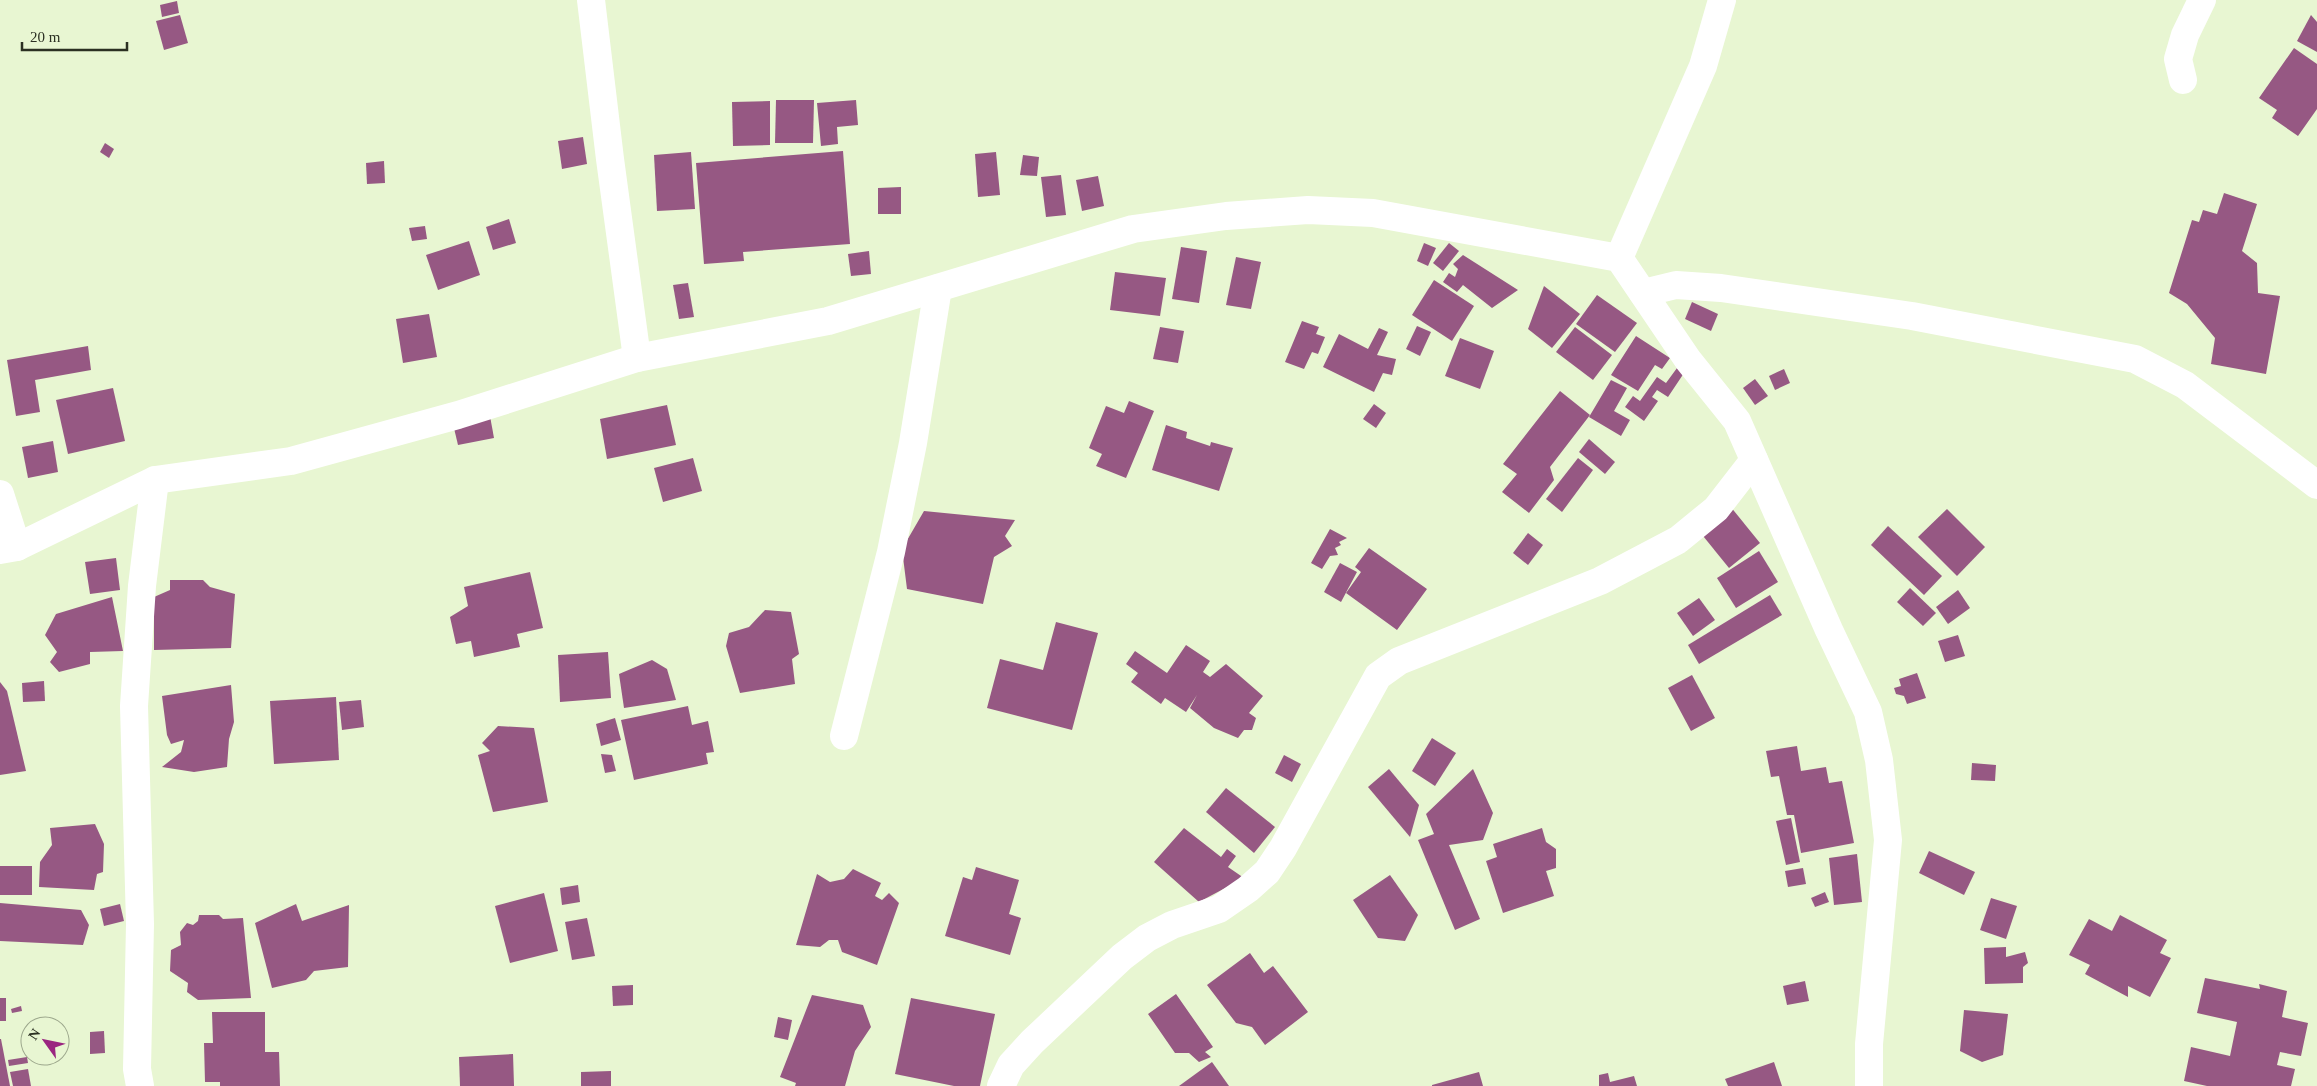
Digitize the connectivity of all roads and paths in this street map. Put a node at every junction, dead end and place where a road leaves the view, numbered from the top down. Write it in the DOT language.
graph roads {
  1 [pos="591,0"];
  2 [pos="1722,0"];
  3 [pos="2202,0"];
  4 [pos="2183,80"];
  5 [pos="1619,258"];
  6 [pos="938,288"];
  7 [pos="1643,293"];
  8 [pos="638,358"];
  9 [pos="1754,460"];
  10 [pos="154,480"];
  11 [pos="2317,485"];
  12 [pos="0,494"];
  13 [pos="9,548"];
  14 [pos="844,736"];
  15 [pos="140,1086"];
  16 [pos="1001,1086"];
  17 [pos="1869,1086"];
  1 -- 8 [label="street"];
  2 -- 5 [label="street"];
  3 -- 4 [label="street"];
  5 -- 6 [label="street"];
  5 -- 7 [label="street"];
  6 -- 8 [label="street"];
  6 -- 14 [label="street"];
  7 -- 9 [label="street"];
  7 -- 11 [label="street"];
  8 -- 10 [label="street"];
  9 -- 16 [label="street"];
  9 -- 17 [label="street"];
  10 -- 13 [label="street"];
  10 -- 15 [label="street"];
  12 -- 13 [label="street"];
}
